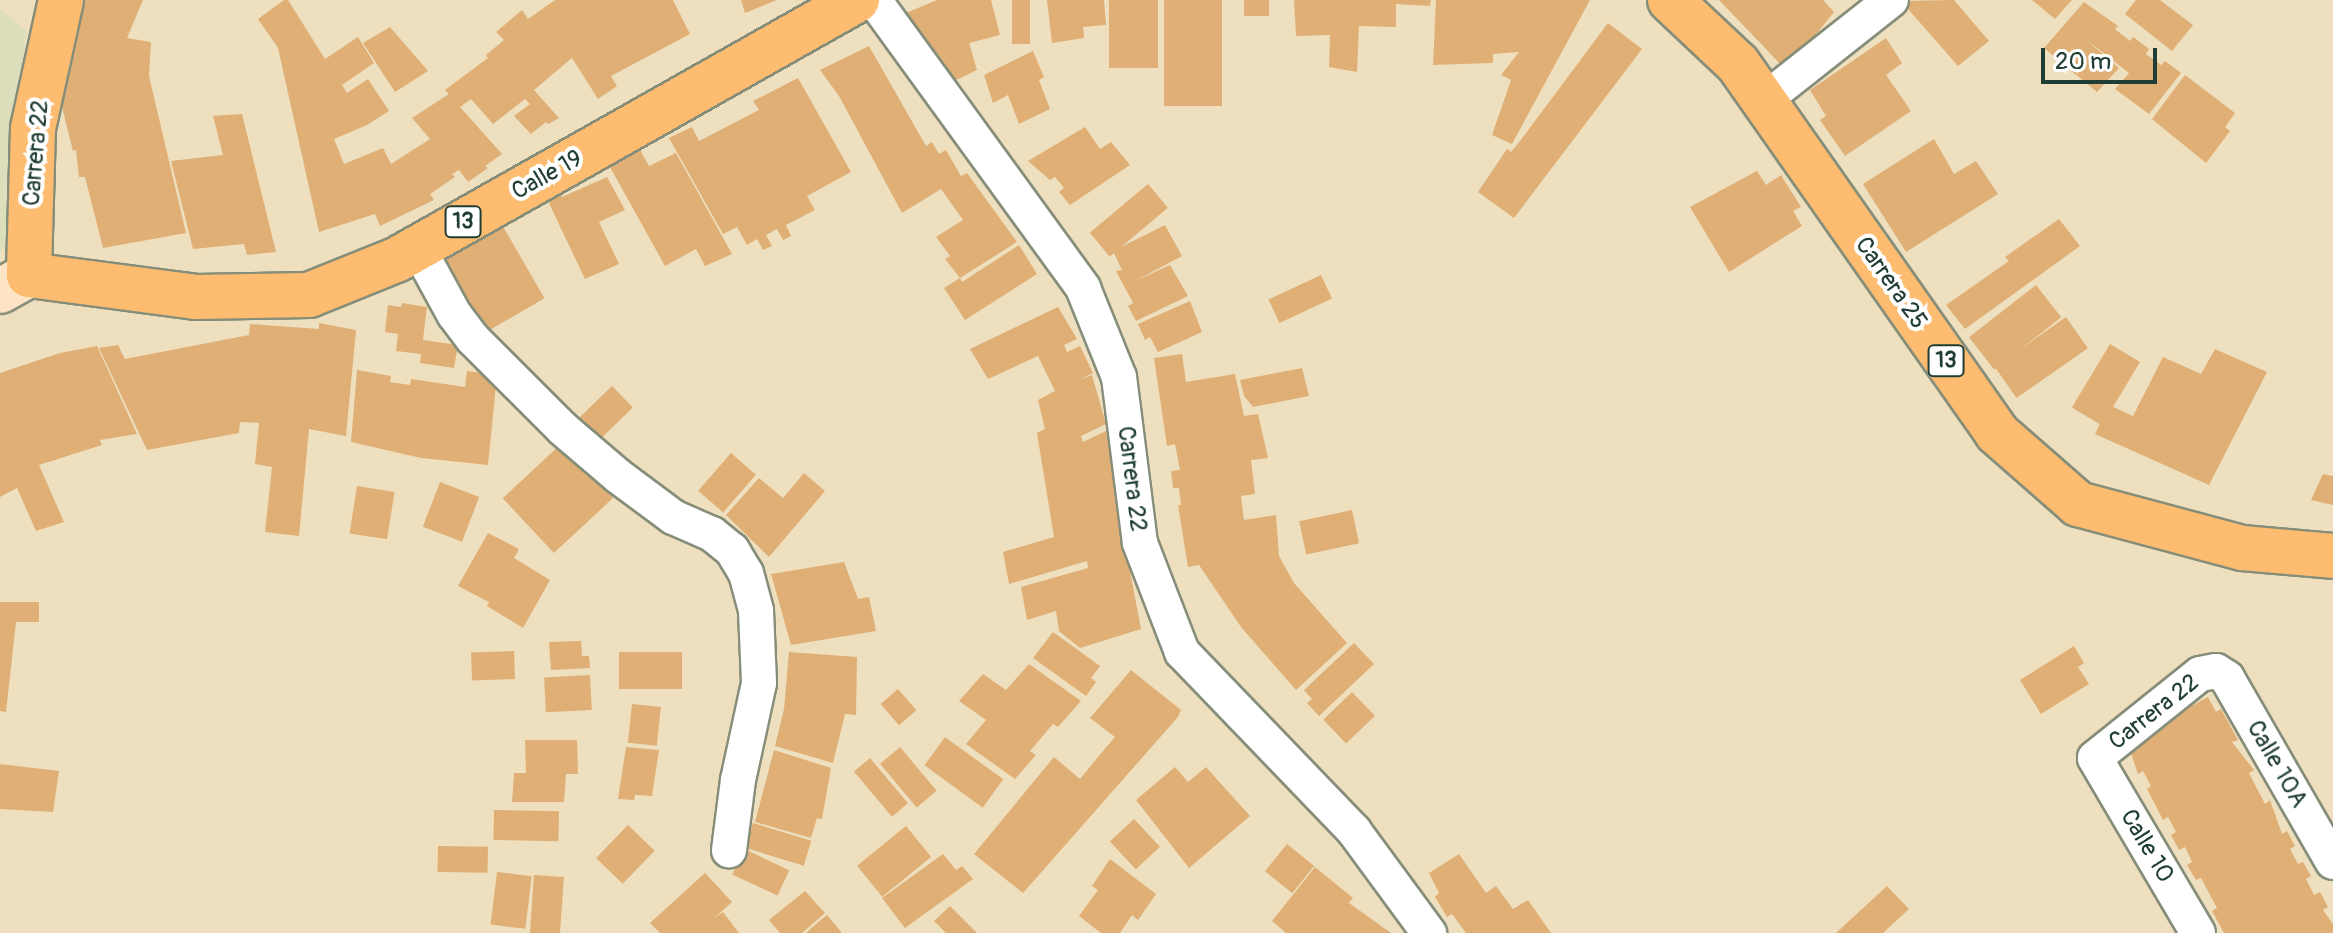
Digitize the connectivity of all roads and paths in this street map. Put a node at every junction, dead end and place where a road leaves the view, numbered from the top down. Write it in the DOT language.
graph roads {
  1 [pos="61,0"];
  2 [pos="857,0"];
  3 [pos="874,0"];
  4 [pos="1670,0"];
  5 [pos="1891,0"];
  6 [pos="1763,101"];
  7 [pos="418,248"];
  8 [pos="15,283"];
  9 [pos="2333,556"];
  10 [pos="2216,671"];
  11 [pos="2095,758"];
  12 [pos="729,850"];
  13 [pos="2333,862"];
  14 [pos="1429,933"];
  15 [pos="2198,933"];
  1 -- 8 [label="main road, Carrera 22"];
  2 -- 7 [label="main road, Calle 19 / 13"];
  3 -- 14 [label="street, Carrera 22"];
  4 -- 6 [label="main road, Carrera 25 / 13"];
  5 -- 6 [label="street"];
  6 -- 9 [label="main road, Carrera 25 / 13"];
  7 -- 8 [label="main road, Calle 19 / 13"];
  7 -- 12 [label="street"];
  10 -- 11 [label="street, Carrera 22"];
  10 -- 13 [label="street, Calle 10A"];
  11 -- 15 [label="street, Calle 10"];
}
